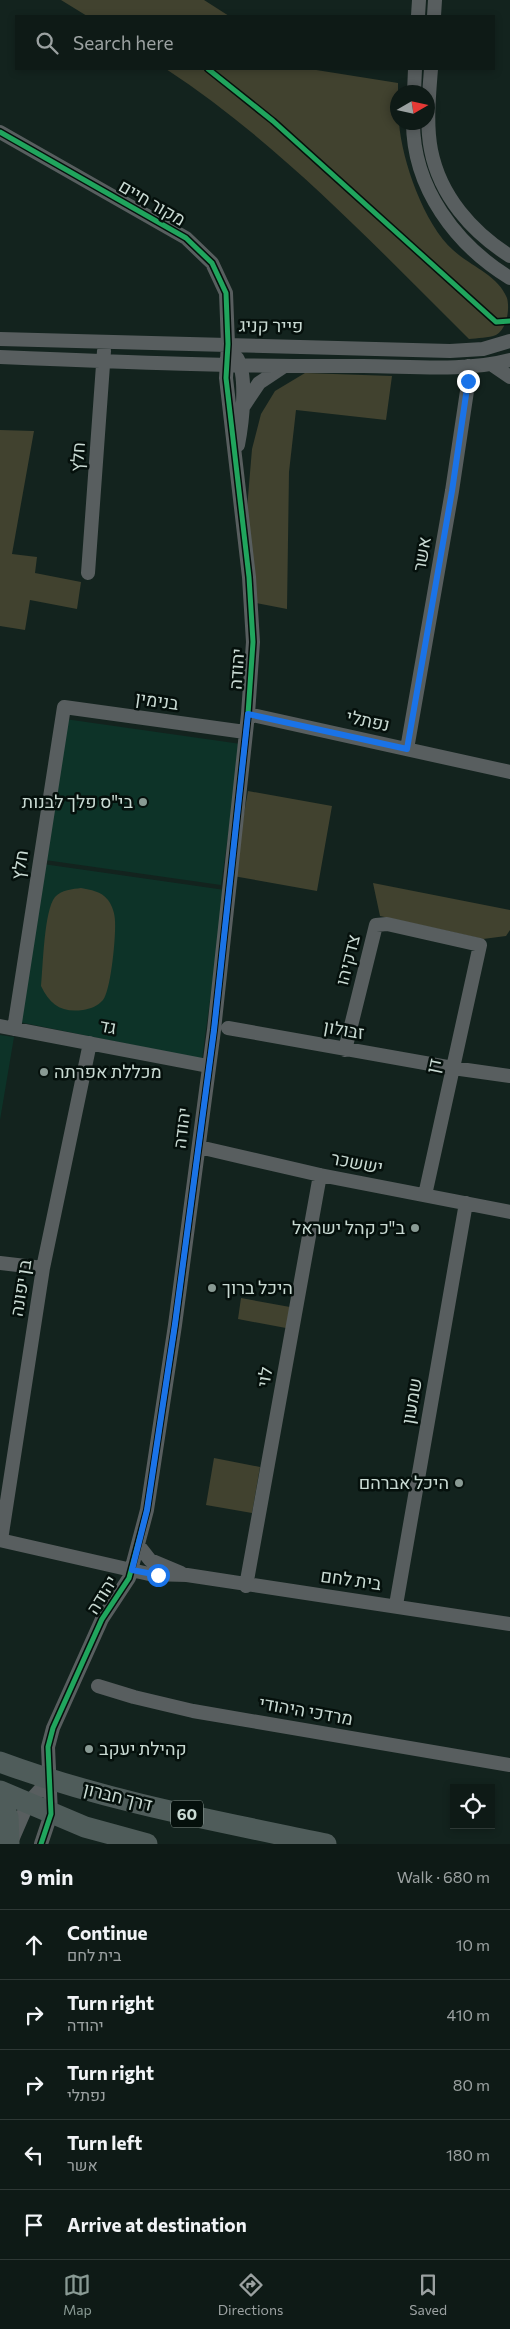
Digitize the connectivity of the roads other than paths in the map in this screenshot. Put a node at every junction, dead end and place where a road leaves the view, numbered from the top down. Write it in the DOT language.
graph roads {
  1 [pos="419,0"];
  2 [pos="435,0"];
  3 [pos="418,15"];
  4 [pos="434,15"];
  5 [pos="415,70"];
  6 [pos="431,70"];
  7 [pos="414,85"];
  8 [pos="414,130"];
  9 [pos="0,132"];
  10 [pos="510,256"];
  11 [pos="505,275"];
  12 [pos="510,283"];
  13 [pos="0,339"];
  14 [pos="508,340"];
  15 [pos="104,343"];
  16 [pos="228,344"];
  17 [pos="0,357"];
  18 [pos="510,360"];
  19 [pos="104,361"];
  20 [pos="491,364"];
  21 [pos="226,365"];
  22 [pos="242,366"];
  23 [pos="284,366"];
  24 [pos="468,366"];
  25 [pos="510,377"];
  26 [pos="242,408"];
  27 [pos="236,458"];
  28 [pos="88,573"];
  29 [pos="64,707"];
  30 [pos="248,714"];
  31 [pos="245,732"];
  32 [pos="407,749"];
  33 [pos="510,772"];
  34 [pos="480,945"];
  35 [pos="7,1027"];
  36 [pos="228,1028"];
  37 [pos="90,1043"];
  38 [pos="345,1050"];
  39 [pos="208,1066"];
  40 [pos="453,1068"];
  41 [pos="510,1076"];
  42 [pos="199,1147"];
  43 [pos="320,1175"];
  44 [pos="425,1195"];
  45 [pos="466,1203"];
  46 [pos="510,1212"];
  47 [pos="0,1263"];
  48 [pos="43,1268"];
  49 [pos="1,1540"];
  50 [pos="139,1546"];
  51 [pos="132,1570"];
  52 [pos="186,1575"];
  53 [pos="246,1586"];
  54 [pos="396,1605"];
  55 [pos="510,1624"];
  56 [pos="98,1686"];
  57 [pos="0,1762"];
  58 [pos="510,1765"];
  59 [pos="49,1780"];
  60 [pos="0,1791"];
  61 [pos="0,1798"];
  62 [pos="28,1803"];
  63 [pos="51,1814"];
  64 [pos="108,1835"];
  65 [pos="9,1844"];
  66 [pos="41,1844"];
  67 [pos="83,1844"];
  68 [pos="147,1844"];
  69 [pos="326,1844"];
  1 -- 3 [label="street"];
  2 -- 4 [label="street"];
  5 -- 7 [label="street"];
  6 -- 10 [label="street"];
  8 -- 11 [label="street"];
  9 -- 16 [label="street, מקור חיים"];
  11 -- 12 [label="street"];
  13 -- 15 [label="street, פייר קניג"];
  14 -- 16 [label="street, פייר קניג"];
  15 -- 16 [label="street, פייר קניג"];
  15 -- 19 [label="street, חלץ"];
  16 -- 21 [label="street, יהודה"];
  16 -- 22 [label="street"];
  17 -- 19 [label="street"];
  18 -- 20 [label="street"];
  19 -- 21 [label="street"];
  19 -- 28 [label="street, חלץ"];
  20 -- 24 [label="street"];
  20 -- 25 [label="street"];
  21 -- 22 [label="street"];
  21 -- 27 [label="street, יהודה"];
  22 -- 23 [label="street"];
  22 -- 26 [label="street, יהודה"];
  23 -- 24 [label="street"];
  23 -- 26 [label="street"];
  24 -- 32 [label="street, אשר"];
  26 -- 27 [label="street, יהודה"];
  27 -- 30 [label="street, יהודה"];
  29 -- 31 [label="street, בנימין"];
  29 -- 35 [label="street, חלץ"];
  30 -- 31 [label="street, יהודה"];
  30 -- 32 [label="street, נפתלי"];
  31 -- 39 [label="street, יהודה"];
  32 -- 33 [label="street, נפתלי"];
  34 -- 38 [label="street, צדקיהו"];
  34 -- 40 [label="street, דן"];
  35 -- 37 [label="street, גד"];
  36 -- 38 [label="street, זבולון"];
  37 -- 39 [label="street, גד"];
  37 -- 48 [label="street, בן יפונה"];
  38 -- 40 [label="street, זבולון"];
  39 -- 42 [label="street, יהודה"];
  40 -- 41 [label="street, זבולון"];
  40 -- 44 [label="street, דן"];
  42 -- 43 [label="street, יששכר"];
  42 -- 50 [label="street, יהודה"];
  43 -- 44 [label="street, יששכר"];
  43 -- 53 [label="street, לוי"];
  44 -- 45 [label="street, יששכר"];
  45 -- 46 [label="street, יששכר"];
  45 -- 54 [label="street, שמעון"];
  47 -- 48 [label="street"];
  48 -- 49 [label="street, בן יפונה"];
  49 -- 51 [label="street, בית לחם"];
  50 -- 51 [label="street, יהודה"];
  50 -- 52 [label="street, בית לחם"];
  51 -- 52 [label="street, בית לחם"];
  51 -- 59 [label="street, יהודה"];
  52 -- 53 [label="street, בית לחם"];
  53 -- 54 [label="street, בית לחם"];
  54 -- 55 [label="street, בית לחם"];
  56 -- 58 [label="street, מרדכי היהודי"];
  57 -- 59 [label="highway, דרך חברון / 60"];
  59 -- 62 [label="street"];
  59 -- 63 [label="street, יהודה"];
  59 -- 69 [label="highway, דרך חברון / 60"];
  60 -- 62 [label="highway, דרך חברון"];
  61 -- 65 [label="highway"];
  62 -- 63 [label="highway, דרך חברון"];
  62 -- 65 [label="street"];
  63 -- 64 [label="highway, דרך חברון"];
  63 -- 66 [label="street"];
  64 -- 67 [label="highway"];
  64 -- 68 [label="highway, דרך חברון"];
}
